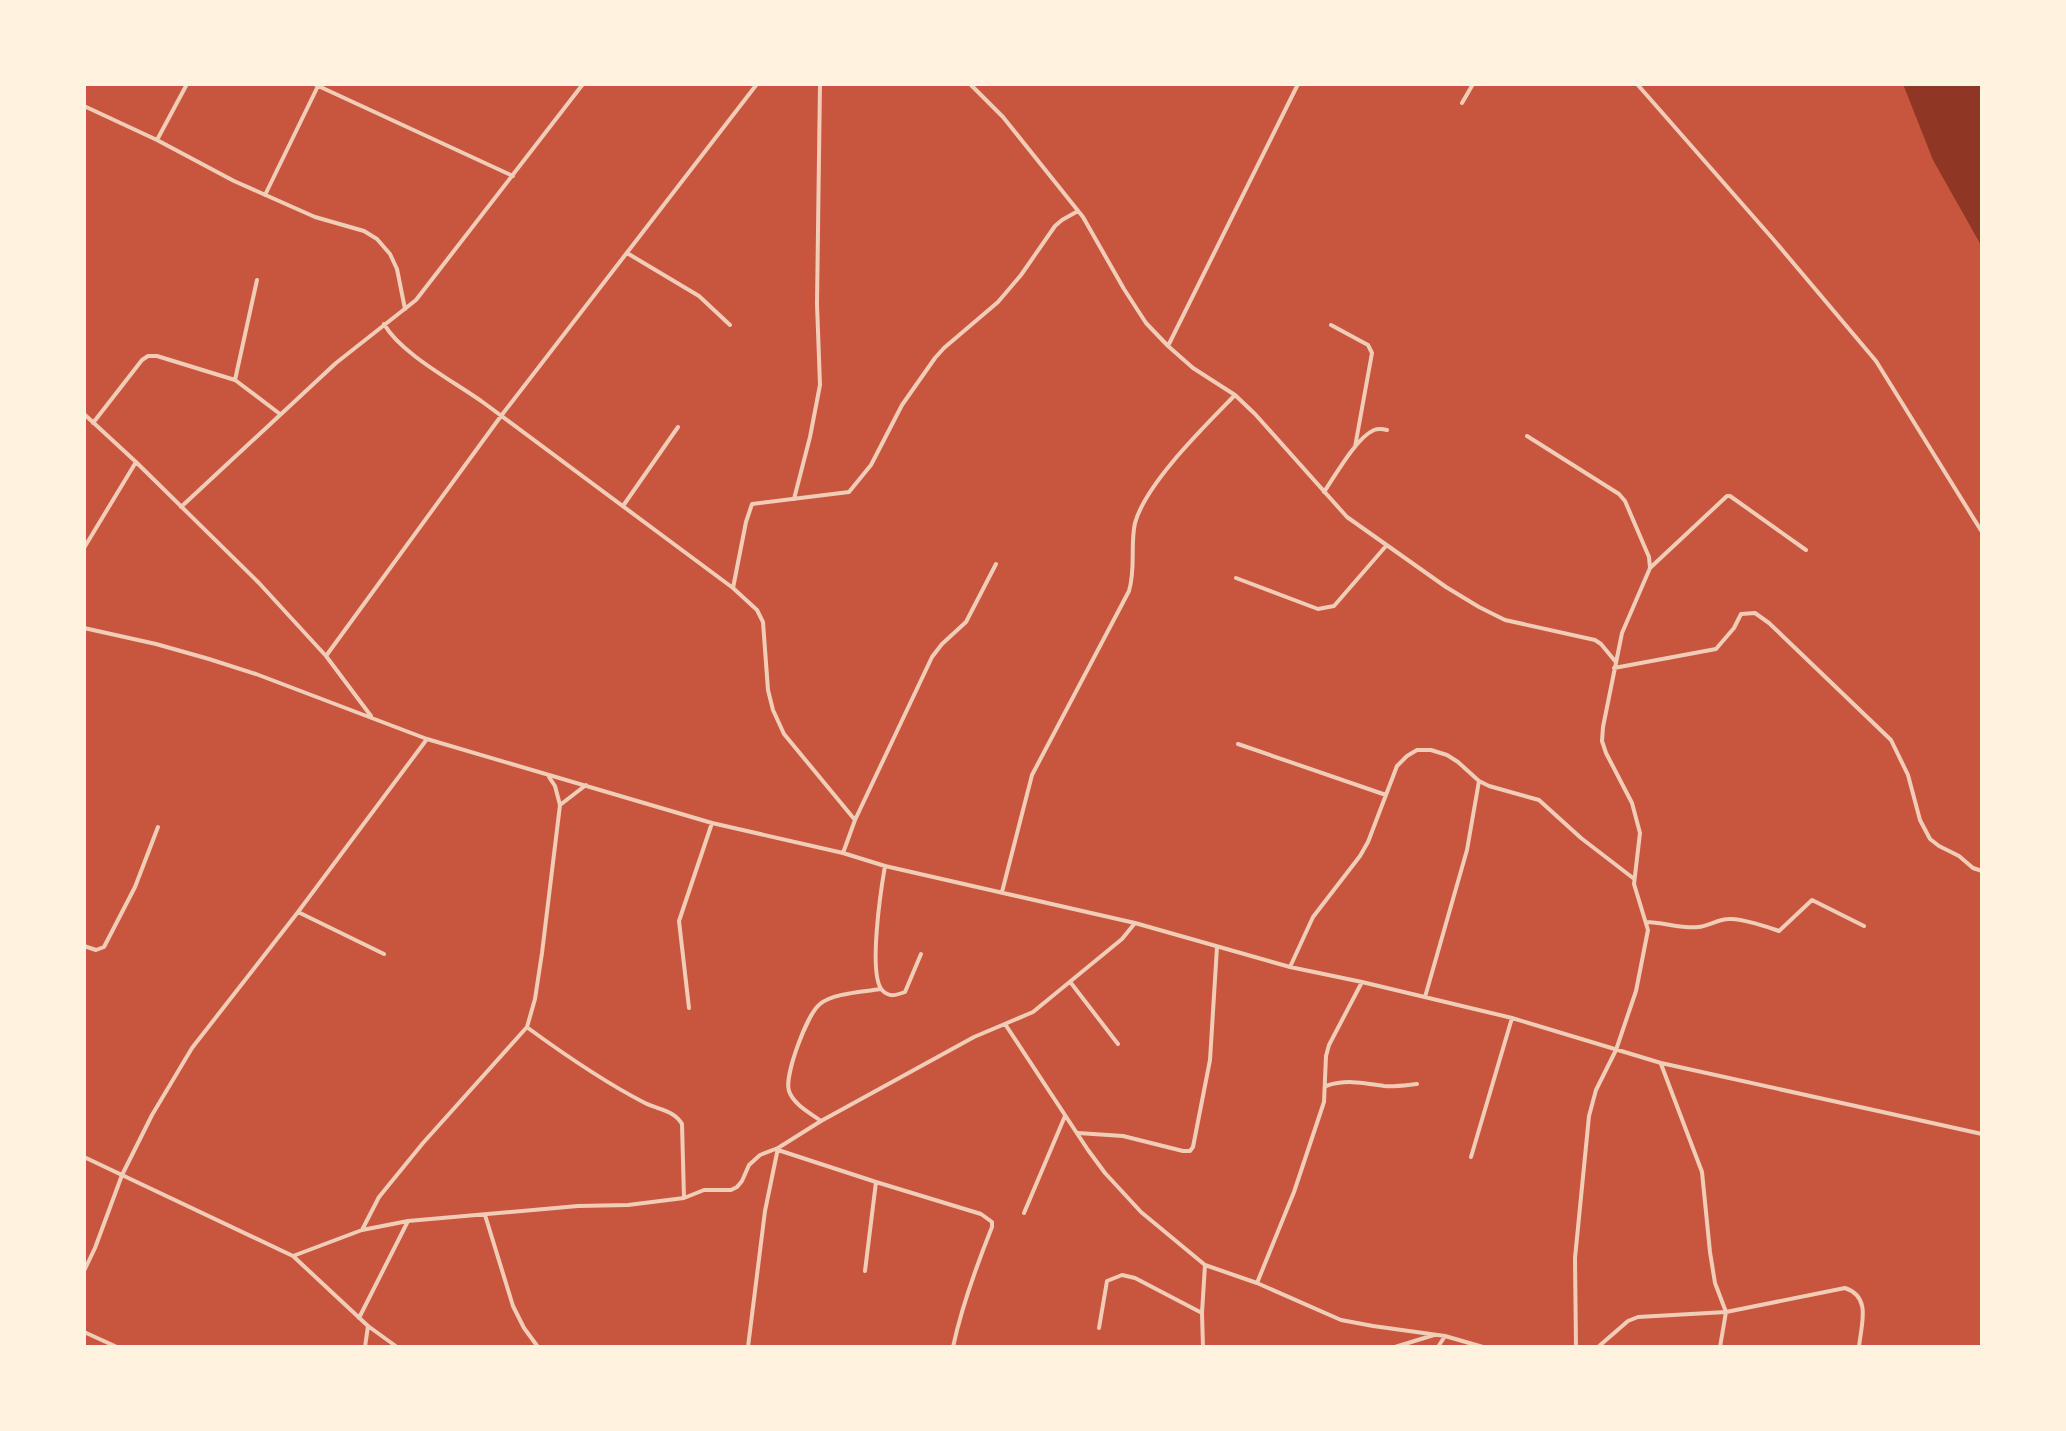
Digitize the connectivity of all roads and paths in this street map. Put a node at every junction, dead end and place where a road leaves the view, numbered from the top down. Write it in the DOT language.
graph roads {
  1 [pos="187,84"];
  2 [pos="583,84"];
  3 [pos="757,84"];
  4 [pos="820,84"];
  5 [pos="970,84"];
  6 [pos="1298,84"];
  7 [pos="1473,84"];
  8 [pos="1637,84"];
  9 [pos="317,85"];
  10 [pos="1462,103"];
  11 [pos="84,106"];
  12 [pos="157,140"];
  13 [pos="513,176"];
  14 [pos="265,195"];
  15 [pos="1078,211"];
  16 [pos="627,253"];
  17 [pos="257,280"];
  18 [pos="405,309"];
  19 [pos="384,324"];
  20 [pos="730,325"];
  21 [pos="1331,325"];
  22 [pos="1168,346"];
  23 [pos="235,380"];
  24 [pos="1235,395"];
  25 [pos="84,414"];
  26 [pos="280,414"];
  27 [pos="501,416"];
  28 [pos="93,423"];
  29 [pos="678,427"];
  30 [pos="1387,430"];
  31 [pos="1527,436"];
  32 [pos="1355,447"];
  33 [pos="136,462"];
  34 [pos="1324,492"];
  35 [pos="794,499"];
  36 [pos="623,506"];
  37 [pos="181,507"];
  38 [pos="1982,532"];
  39 [pos="1386,546"];
  40 [pos="84,548"];
  41 [pos="1806,550"];
  42 [pos="996,564"];
  43 [pos="1650,568"];
  44 [pos="1236,578"];
  45 [pos="733,588"];
  46 [pos="84,628"];
  47 [pos="326,656"];
  48 [pos="1616,662"];
  49 [pos="1614,668"];
  50 [pos="372,718"];
  51 [pos="427,739"];
  52 [pos="1238,744"];
  53 [pos="547,776"];
  54 [pos="1479,781"];
  55 [pos="586,785"];
  56 [pos="1386,795"];
  57 [pos="560,805"];
  58 [pos="855,820"];
  59 [pos="712,823"];
  60 [pos="158,827"];
  61 [pos="843,853"];
  62 [pos="885,866"];
  63 [pos="1982,871"];
  64 [pos="1634,878"];
  65 [pos="1002,893"];
  66 [pos="298,912"];
  67 [pos="1646,922"];
  68 [pos="1135,923"];
  69 [pos="1864,926"];
  70 [pos="84,946"];
  71 [pos="1217,947"];
  72 [pos="384,954"];
  73 [pos="921,954"];
  74 [pos="1290,967"];
  75 [pos="1362,982"];
  76 [pos="1071,983"];
  77 [pos="880,989"];
  78 [pos="1425,997"];
  79 [pos="689,1008"];
  80 [pos="1512,1018"];
  81 [pos="1005,1024"];
  82 [pos="527,1027"];
  83 [pos="1118,1044"];
  84 [pos="1616,1050"];
  85 [pos="1661,1063"];
  86 [pos="1417,1084"];
  87 [pos="1326,1086"];
  88 [pos="1065,1116"];
  89 [pos="821,1121"];
  90 [pos="1077,1133"];
  91 [pos="1982,1134"];
  92 [pos="778,1149"];
  93 [pos="84,1157"];
  94 [pos="1471,1157"];
  95 [pos="122,1175"];
  96 [pos="876,1182"];
  97 [pos="684,1198"];
  98 [pos="1024,1213"];
  99 [pos="485,1215"];
  100 [pos="408,1221"];
  101 [pos="362,1230"];
  102 [pos="293,1256"];
  103 [pos="1205,1265"];
  104 [pos="84,1271"];
  105 [pos="865,1271"];
  106 [pos="1257,1283"];
  107 [pos="1726,1312"];
  108 [pos="1202,1313"];
  109 [pos="359,1318"];
  110 [pos="368,1326"];
  111 [pos="1099,1328"];
  112 [pos="84,1332"];
  113 [pos="1437,1334"];
  114 [pos="1445,1336"];
  115 [pos="117,1347"];
  116 [pos="365,1347"];
  117 [pos="397,1347"];
  118 [pos="538,1347"];
  119 [pos="748,1347"];
  120 [pos="953,1347"];
  121 [pos="1203,1347"];
  122 [pos="1395,1347"];
  123 [pos="1438,1347"];
  124 [pos="1483,1347"];
  125 [pos="1576,1347"];
  126 [pos="1598,1347"];
  127 [pos="1720,1347"];
  128 [pos="1859,1347"];
  1 -- 12 [label="street"];
  2 -- 13 [label="street"];
  3 -- 16 [label="street"];
  4 -- 35 [label="street"];
  5 -- 15 [label="street"];
  6 -- 22 [label="street"];
  7 -- 10 [label="street"];
  8 -- 38 [label="street"];
  9 -- 13 [label="street"];
  9 -- 14 [label="street"];
  11 -- 12 [label="street"];
  12 -- 14 [label="street"];
  13 -- 18 [label="street"];
  14 -- 18 [label="street"];
  15 -- 22 [label="street"];
  15 -- 35 [label="street"];
  16 -- 20 [label="street"];
  16 -- 27 [label="street"];
  17 -- 23 [label="street"];
  18 -- 19 [label="street"];
  19 -- 26 [label="street"];
  19 -- 27 [label="street"];
  21 -- 32 [label="street"];
  22 -- 24 [label="street"];
  23 -- 26 [label="street"];
  23 -- 28 [label="street"];
  24 -- 34 [label="street"];
  24 -- 65 [label="street"];
  25 -- 28 [label="street"];
  26 -- 37 [label="street"];
  27 -- 36 [label="street"];
  27 -- 47 [label="street"];
  28 -- 33 [label="street"];
  29 -- 36 [label="street"];
  30 -- 32 [label="street"];
  31 -- 43 [label="street"];
  32 -- 34 [label="street"];
  33 -- 37 [label="street"];
  33 -- 40 [label="street"];
  34 -- 39 [label="street"];
  35 -- 45 [label="street"];
  36 -- 45 [label="street"];
  37 -- 47 [label="street"];
  39 -- 44 [label="street"];
  39 -- 48 [label="street"];
  41 -- 43 [label="street"];
  42 -- 58 [label="street"];
  43 -- 48 [label="street"];
  45 -- 58 [label="street"];
  46 -- 50 [label="street"];
  47 -- 50 [label="street"];
  48 -- 49 [label="street"];
  49 -- 63 [label="street"];
  49 -- 64 [label="street"];
  50 -- 51 [label="street"];
  51 -- 53 [label="street"];
  51 -- 66 [label="street"];
  52 -- 56 [label="street"];
  53 -- 55 [label="street"];
  53 -- 57 [label="street"];
  54 -- 56 [label="street"];
  54 -- 64 [label="street"];
  54 -- 78 [label="street"];
  55 -- 57 [label="street"];
  55 -- 59 [label="street"];
  56 -- 74 [label="street"];
  57 -- 82 [label="street"];
  58 -- 61 [label="street"];
  59 -- 61 [label="street"];
  59 -- 79 [label="street"];
  60 -- 70 [label="street"];
  61 -- 62 [label="street"];
  62 -- 65 [label="street"];
  62 -- 77 [label="street"];
  64 -- 67 [label="street"];
  65 -- 68 [label="street"];
  66 -- 72 [label="street"];
  66 -- 95 [label="street"];
  67 -- 69 [label="street"];
  67 -- 84 [label="street"];
  68 -- 71 [label="street"];
  68 -- 76 [label="street"];
  71 -- 74 [label="street"];
  71 -- 90 [label="street"];
  73 -- 77 [label="street"];
  74 -- 75 [label="street"];
  75 -- 78 [label="street"];
  75 -- 87 [label="street"];
  76 -- 81 [label="street"];
  76 -- 83 [label="street"];
  77 -- 89 [label="street"];
  78 -- 80 [label="street"];
  80 -- 84 [label="street"];
  80 -- 94 [label="street"];
  81 -- 88 [label="street"];
  81 -- 89 [label="street"];
  82 -- 97 [label="street"];
  82 -- 101 [label="street"];
  84 -- 85 [label="street"];
  84 -- 125 [label="street"];
  85 -- 91 [label="street"];
  85 -- 107 [label="street"];
  86 -- 87 [label="street"];
  87 -- 106 [label="street"];
  88 -- 90 [label="street"];
  88 -- 98 [label="street"];
  89 -- 92 [label="street"];
  90 -- 103 [label="street"];
  92 -- 96 [label="street"];
  92 -- 97 [label="street"];
  92 -- 119 [label="street"];
  93 -- 95 [label="street"];
  95 -- 102 [label="street"];
  95 -- 104 [label="street"];
  96 -- 105 [label="street"];
  96 -- 120 [label="street"];
  97 -- 99 [label="street"];
  99 -- 100 [label="street"];
  99 -- 118 [label="street"];
  100 -- 101 [label="street"];
  100 -- 109 [label="street"];
  101 -- 102 [label="street"];
  102 -- 109 [label="street"];
  103 -- 106 [label="street"];
  103 -- 108 [label="street"];
  106 -- 113 [label="street"];
  107 -- 126 [label="street"];
  107 -- 127 [label="street"];
  107 -- 128 [label="street"];
  108 -- 111 [label="street"];
  108 -- 121 [label="street"];
  109 -- 110 [label="street"];
  110 -- 116 [label="street"];
  110 -- 117 [label="street"];
  112 -- 115 [label="street"];
  113 -- 114 [label="street"];
  113 -- 122 [label="street"];
  114 -- 123 [label="street"];
  114 -- 124 [label="street"];
}
